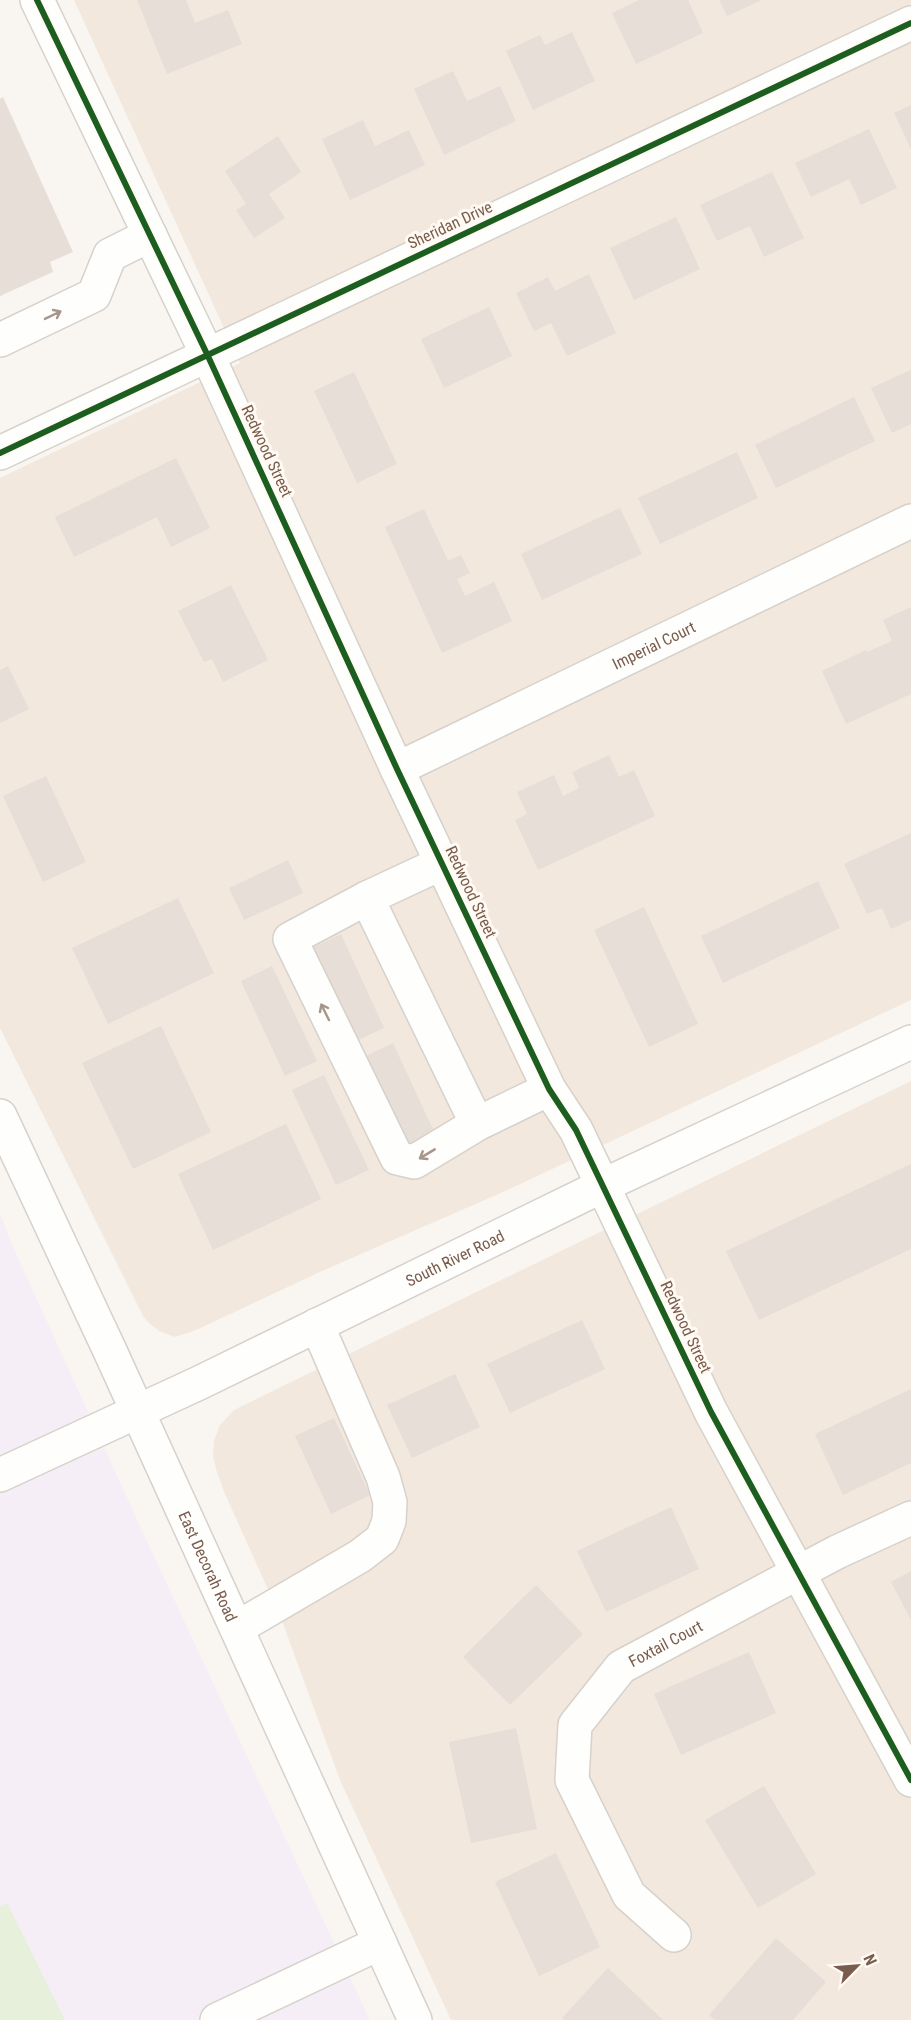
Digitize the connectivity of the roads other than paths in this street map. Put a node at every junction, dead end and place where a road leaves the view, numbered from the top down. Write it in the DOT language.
graph roads {
  1 [pos="37,0"];
  2 [pos="911,23"];
  3 [pos="150,235"];
  4 [pos="0,340"];
  5 [pos="207,354"];
  6 [pos="0,453"];
  7 [pos="911,521"];
  8 [pos="398,769"];
  9 [pos="442,863"];
  10 [pos="368,898"];
  11 [pos="911,1042"];
  12 [pos="549,1089"];
  13 [pos="0,1116"];
  14 [pos="477,1124"];
  15 [pos="602,1186"];
  16 [pos="317,1325"];
  17 [pos="138,1411"];
  18 [pos="0,1475"];
  19 [pos="911,1518"];
  20 [pos="799,1573"];
  21 [pos="237,1628"];
  22 [pos="911,1780"];
  23 [pos="674,1935"];
  24 [pos="380,1943"];
  25 [pos="218,2020"];
  26 [pos="415,2020"];
  1 -- 3 [label="street, Redwood Street"];
  2 -- 5 [label="street, Sheridan Drive"];
  4 -- 3 [label="street, one-way"];
  3 -- 5 [label="street, Redwood Street"];
  5 -- 6 [label="street, Sheridan Drive"];
  5 -- 8 [label="street, Redwood Street"];
  7 -- 8 [label="street, Imperial Court"];
  8 -- 9 [label="street, Redwood Street"];
  9 -- 10 [label="street"];
  9 -- 12 [label="street, Redwood Street"];
  10 -- 14 [label="street"];
  14 -- 10 [label="street, one-way"];
  11 -- 15 [label="street, South River Road"];
  12 -- 14 [label="street"];
  12 -- 15 [label="street, Redwood Street"];
  13 -- 17 [label="street, East Decorah Road"];
  15 -- 16 [label="street, South River Road"];
  15 -- 20 [label="street, Redwood Street"];
  16 -- 17 [label="street, South River Road"];
  16 -- 21 [label="street"];
  17 -- 18 [label="street, South River Road"];
  17 -- 21 [label="street, East Decorah Road"];
  19 -- 20 [label="street, Foxtail Court"];
  20 -- 22 [label="street, Redwood Street"];
  20 -- 23 [label="street, Foxtail Court"];
  21 -- 24 [label="street, East Decorah Road"];
  24 -- 25 [label="street"];
  24 -- 26 [label="street, East Decorah Road"];
}
